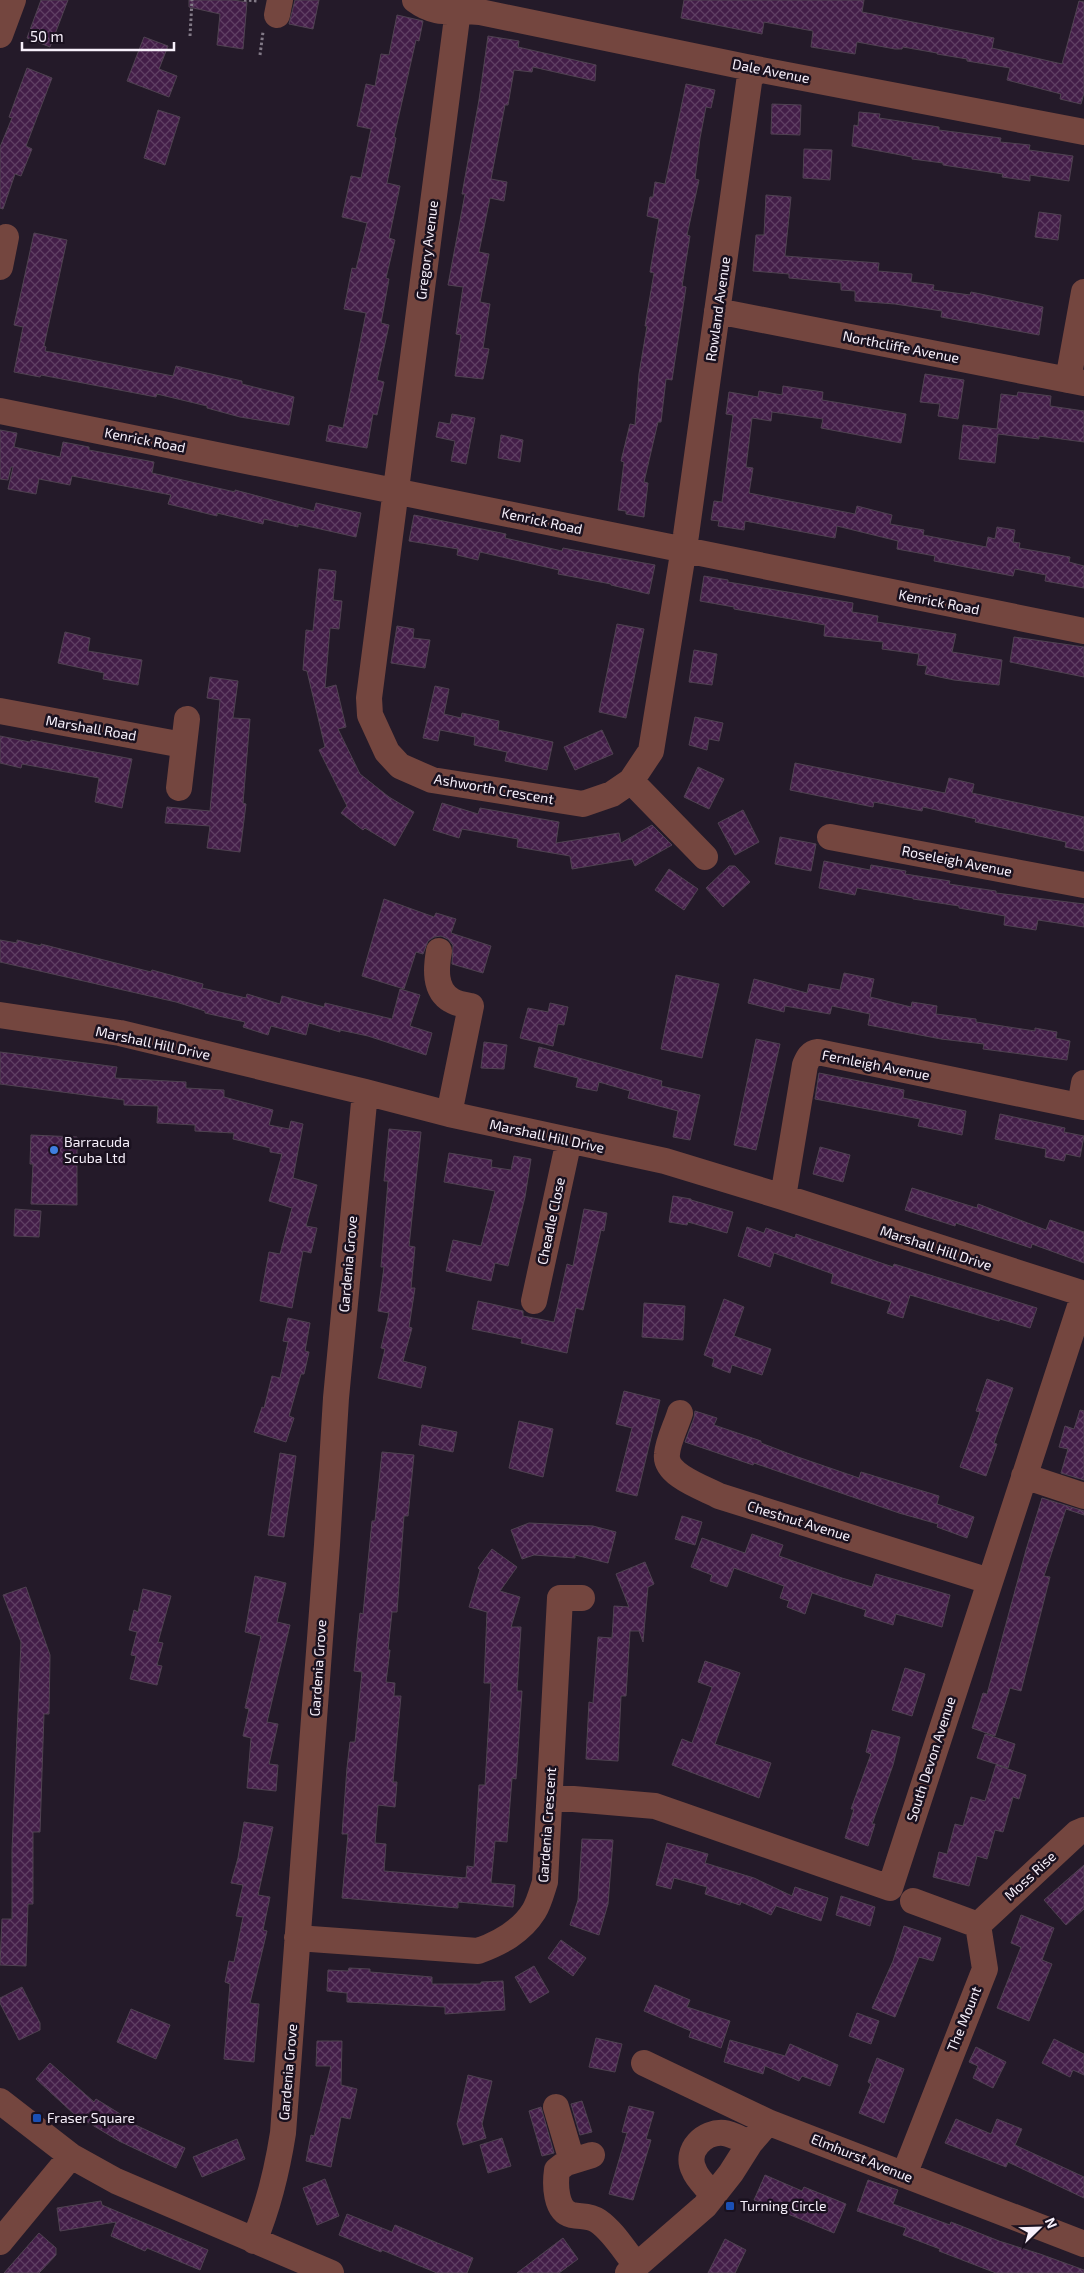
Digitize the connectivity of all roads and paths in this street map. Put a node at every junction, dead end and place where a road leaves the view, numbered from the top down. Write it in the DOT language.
graph roads {
  1 [pos="13,0"];
  2 [pos="192,0"];
  3 [pos="415,0"];
  4 [pos="458,10"];
  5 [pos="1,29"];
  6 [pos="190,36"];
  7 [pos="751,68"];
  8 [pos="1084,132"];
  9 [pos="6,238"];
  10 [pos="0,267"];
  11 [pos="1084,292"];
  12 [pos="718,311"];
  13 [pos="1076,381"];
  14 [pos="0,411"];
  15 [pos="396,490"];
  16 [pos="684,550"];
  17 [pos="1084,631"];
  18 [pos="0,711"];
  19 [pos="187,719"];
  20 [pos="183,745"];
  21 [pos="631,781"];
  22 [pos="179,788"];
  23 [pos="830,837"];
  24 [pos="705,857"];
  25 [pos="1084,885"];
  26 [pos="439,951"];
  27 [pos="0,1015"];
  28 [pos="364,1092"];
  29 [pos="1083,1099"];
  30 [pos="449,1114"];
  31 [pos="569,1140"];
  32 [pos="783,1197"];
  33 [pos="1084,1294"];
  34 [pos="534,1301"];
  35 [pos="680,1413"];
  36 [pos="1024,1476"];
  37 [pos="1084,1496"];
  38 [pos="989,1581"];
  39 [pos="582,1598"];
  40 [pos="550,1797"];
  41 [pos="1084,1830"];
  42 [pos="913,1901"];
  43 [pos="978,1925"];
  44 [pos="297,1938"];
  45 [pos="644,2063"];
  46 [pos="0,2101"];
  47 [pos="556,2107"];
  48 [pos="770,2123"];
  49 [pos="750,2143"];
  50 [pos="71,2156"];
  51 [pos="904,2175"];
  52 [pos="713,2195"];
  53 [pos="254,2241"];
  54 [pos="0,2242"];
  55 [pos="1084,2244"];
  56 [pos="316,2270"];
  57 [pos="632,2270"];
  1 -- 5 [label="street"];
  2 -- 6 [label="path"];
  3 -- 4 [label="street, Dale Avenue"];
  4 -- 7 [label="street, Dale Avenue"];
  4 -- 15 [label="street, Gregory Avenue"];
  7 -- 8 [label="street, Dale Avenue"];
  7 -- 12 [label="street, Rowland Avenue"];
  9 -- 10 [label="street"];
  11 -- 13 [label="street"];
  12 -- 13 [label="street, Northcliffe Avenue"];
  12 -- 16 [label="street, Rowland Avenue"];
  14 -- 15 [label="street, Kenrick Road"];
  15 -- 16 [label="street, Kenrick Road"];
  15 -- 21 [label="street, Ashworth Crescent"];
  16 -- 17 [label="street, Kenrick Road"];
  16 -- 21 [label="street, Ashworth Crescent"];
  18 -- 20 [label="street, Marshall Road"];
  19 -- 20 [label="street"];
  20 -- 22 [label="street"];
  21 -- 24 [label="street"];
  23 -- 25 [label="street, Roseleigh Avenue"];
  26 -- 30 [label="street"];
  27 -- 28 [label="street, Marshall Hill Drive"];
  28 -- 30 [label="street, Marshall Hill Drive"];
  28 -- 44 [label="street, Gardenia Grove"];
  29 -- 32 [label="street, Fernleigh Avenue"];
  30 -- 31 [label="street, Marshall Hill Drive"];
  31 -- 32 [label="street, Marshall Hill Drive"];
  31 -- 34 [label="street, Cheadle Close"];
  32 -- 33 [label="street, Marshall Hill Drive"];
  33 -- 36 [label="street, South Devon Avenue"];
  35 -- 38 [label="street, Chestnut Avenue"];
  36 -- 37 [label="street"];
  36 -- 38 [label="street, South Devon Avenue"];
  38 -- 40 [label="street, South Devon Avenue"];
  39 -- 40 [label="street, Gardenia Crescent"];
  40 -- 44 [label="street, Gardenia Crescent"];
  41 -- 43 [label="street, Moss Rise"];
  42 -- 43 [label="street"];
  43 -- 51 [label="street, The Mount"];
  44 -- 53 [label="street, Gardenia Grove"];
  45 -- 48 [label="street, Elmhurst Avenue"];
  46 -- 50 [label="street"];
  47 -- 57 [label="street"];
  48 -- 49 [label="street"];
  48 -- 51 [label="street, Elmhurst Avenue"];
  49 -- 52 [label="street"];
  49 -- 52 [label="street"];
  50 -- 53 [label="street"];
  50 -- 54 [label="street"];
  51 -- 55 [label="street, Elmhurst Avenue"];
  52 -- 57 [label="street"];
  53 -- 56 [label="street"];
}
